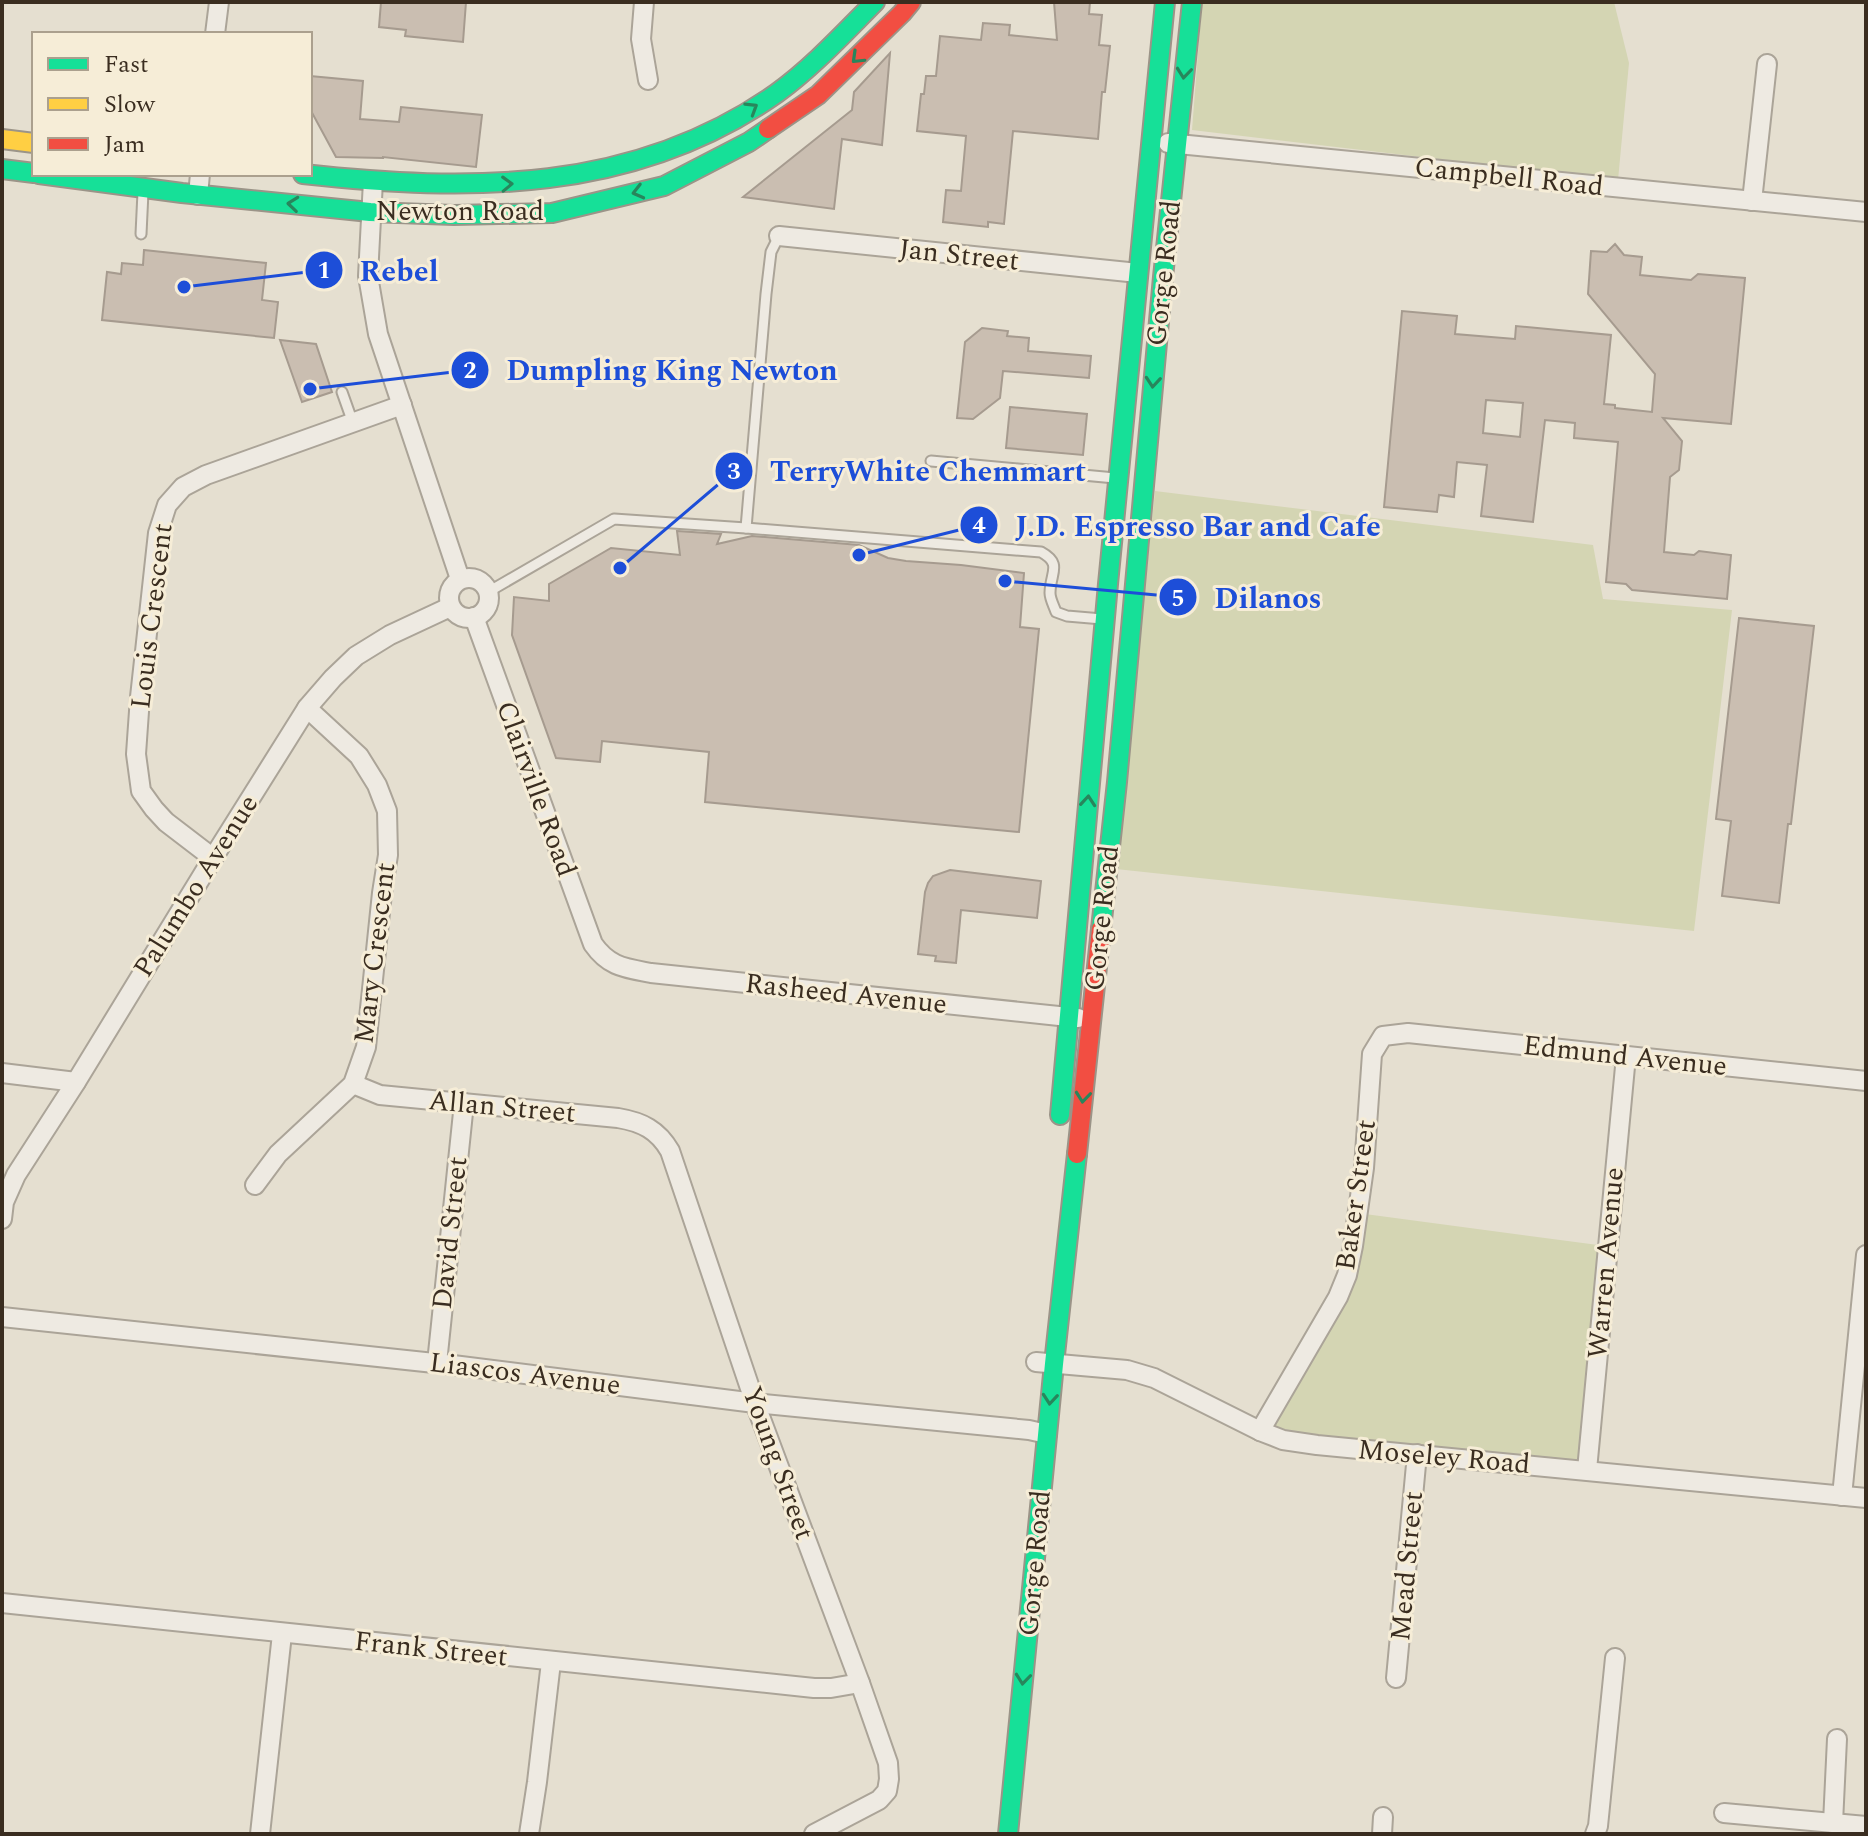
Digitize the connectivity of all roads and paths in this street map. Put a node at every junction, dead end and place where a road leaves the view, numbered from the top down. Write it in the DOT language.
graph roads {
  1 [pos="219,2"];
  2 [pos="644,2"];
  3 [pos="875,2"];
  4 [pos="911,2"];
  5 [pos="1165,2"];
  6 [pos="1192,2"];
  7 [pos="215,32"];
  8 [pos="1767,64"];
  9 [pos="648,80"];
  10 [pos="2,139"];
  11 [pos="1151,141"];
  12 [pos="32,143"];
  13 [pos="1177,144"];
  14 [pos="2,169"];
  15 [pos="32,173"];
  16 [pos="312,175"];
  17 [pos="52,176"];
  18 [pos="200,176"];
  19 [pos="373,181"];
  20 [pos="144,188"];
  21 [pos="198,195"];
  22 [pos="1752,201"];
  23 [pos="370,212"];
  24 [pos="1866,212"];
  25 [pos="141,234"];
  26 [pos="779,236"];
  27 [pos="1138,273"];
  28 [pos="1163,277"];
  29 [pos="342,392"];
  30 [pos="402,405"];
  31 [pos="353,423"];
  32 [pos="1147,452"];
  33 [pos="931,461"];
  34 [pos="1118,479"];
  35 [pos="746,528"];
  36 [pos="460,579"];
  37 [pos="488,592"];
  38 [pos="450,607"];
  39 [pos="474,617"];
  40 [pos="1105,620"];
  41 [pos="1129,642"];
  42 [pos="307,708"];
  43 [pos="213,858"];
  44 [pos="603,958"];
  45 [pos="1069,1018"];
  46 [pos="1091,1019"];
  47 [pos="1383,1036"];
  48 [pos="1626,1056"];
  49 [pos="2,1073"];
  50 [pos="1866,1081"];
  51 [pos="76,1082"];
  52 [pos="353,1084"];
  53 [pos="464,1103"];
  54 [pos="651,1129"];
  55 [pos="1058,1140"];
  56 [pos="255,1185"];
  57 [pos="2,1219"];
  58 [pos="1866,1255"];
  59 [pos="2,1317"];
  60 [pos="1040,1362"];
  61 [pos="437,1363"];
  62 [pos="755,1403"];
  63 [pos="1260,1431"];
  64 [pos="1034,1432"];
  65 [pos="1417,1454"];
  66 [pos="1587,1470"];
  67 [pos="1842,1496"];
  68 [pos="1866,1498"];
  69 [pos="2,1603"];
  70 [pos="282,1634"];
  71 [pos="1615,1658"];
  72 [pos="551,1662"];
  73 [pos="1396,1678"];
  74 [pos="860,1683"];
  75 [pos="1837,1739"];
  76 [pos="1724,1813"];
  77 [pos="1833,1823"];
  78 [pos="1866,1826"];
  79 [pos="260,1834"];
  80 [pos="529,1834"];
  81 [pos="814,1834"];
  82 [pos="1008,1834"];
  83 [pos="1595,1834"];
  1 -- 7 [label="street"];
  2 -- 9 [label="street"];
  19 -- 3 [label="main road, Newton Road, one-way"];
  4 -- 23 [label="main road, Newton Road, one-way"];
  5 -- 11 [label="main road, Gorge Road"];
  6 -- 13 [label="main road, Gorge Road, one-way"];
  8 -- 22 [label="street"];
  10 -- 12 [label="main road"];
  11 -- 13 [label="street, Campbell Road"];
  11 -- 27 [label="main road, Gorge Road"];
  13 -- 22 [label="street, Campbell Road"];
  13 -- 28 [label="main road, Gorge Road"];
  14 -- 15 [label="main road, Newton Road"];
  16 -- 19 [label="main road, Newton Road"];
  17 -- 20 [label="main road, Newton Road"];
  18 -- 21 [label="street"];
  19 -- 23 [label="street"];
  20 -- 21 [label="main road, Newton Road"];
  20 -- 25 [label="lane"];
  23 -- 21 [label="main road, Newton Road, one-way"];
  22 -- 24 [label="street, Campbell Road"];
  23 -- 30 [label="street"];
  26 -- 27 [label="street, Jan Street"];
  26 -- 35 [label="lane"];
  27 -- 28 [label="main road"];
  27 -- 34 [label="main road, Gorge Road"];
  28 -- 32 [label="main road, Gorge Road, one-way"];
  29 -- 31 [label="lane"];
  30 -- 31 [label="street, Louis Crescent"];
  30 -- 36 [label="street"];
  31 -- 43 [label="street, Louis Crescent"];
  32 -- 34 [label="main road"];
  32 -- 41 [label="main road, Gorge Road"];
  33 -- 34 [label="lane"];
  34 -- 40 [label="main road, Gorge Road"];
  35 -- 37 [label="lane"];
  35 -- 40 [label="lane"];
  36 -- 37 [label="street"];
  36 -- 38 [label="street"];
  37 -- 39 [label="street"];
  38 -- 39 [label="street"];
  38 -- 42 [label="street, Palumbo Avenue"];
  39 -- 44 [label="street, Clairville Road"];
  40 -- 41 [label="main road"];
  45 -- 40 [label="main road, Gorge Road, one-way"];
  41 -- 46 [label="main road, Gorge Road"];
  42 -- 43 [label="street, Palumbo Avenue"];
  42 -- 52 [label="street, Mary Crescent"];
  43 -- 51 [label="street, Palumbo Avenue"];
  44 -- 45 [label="street, Rasheed Avenue"];
  45 -- 46 [label="street, Rasheed Avenue"];
  45 -- 55 [label="main road, Gorge Road"];
  46 -- 60 [label="main road, Gorge Road, one-way"];
  47 -- 48 [label="street, Edmund Avenue"];
  47 -- 63 [label="street, Baker Street"];
  48 -- 50 [label="street, Edmund Avenue"];
  48 -- 66 [label="street, Warren Avenue"];
  49 -- 51 [label="street"];
  51 -- 57 [label="street, Palumbo Avenue"];
  52 -- 53 [label="street, Allan Street"];
  52 -- 56 [label="street, Mary Crescent"];
  53 -- 54 [label="street, Allan Street"];
  53 -- 61 [label="street, David Street"];
  54 -- 62 [label="street, Young Street"];
  58 -- 67 [label="street"];
  59 -- 61 [label="street, Liascos Avenue"];
  60 -- 63 [label="street, Moseley Road"];
  60 -- 64 [label="main road, Gorge Road, one-way"];
  61 -- 62 [label="street, Liascos Avenue"];
  62 -- 64 [label="street, Liascos Avenue"];
  62 -- 74 [label="street, Young Street"];
  63 -- 65 [label="street, Moseley Road"];
  64 -- 82 [label="main road, Gorge Road, one-way"];
  65 -- 66 [label="street, Moseley Road"];
  65 -- 73 [label="street, Mead Street"];
  66 -- 67 [label="street, Moseley Road"];
  67 -- 68 [label="street, Moseley Road"];
  69 -- 70 [label="street, Frank Street"];
  70 -- 72 [label="street, Frank Street"];
  70 -- 79 [label="street"];
  71 -- 83 [label="street"];
  72 -- 74 [label="street, Frank Street"];
  72 -- 80 [label="street"];
  74 -- 81 [label="street, Young Street"];
  75 -- 77 [label="street"];
  76 -- 77 [label="street"];
  77 -- 78 [label="street"];
}
